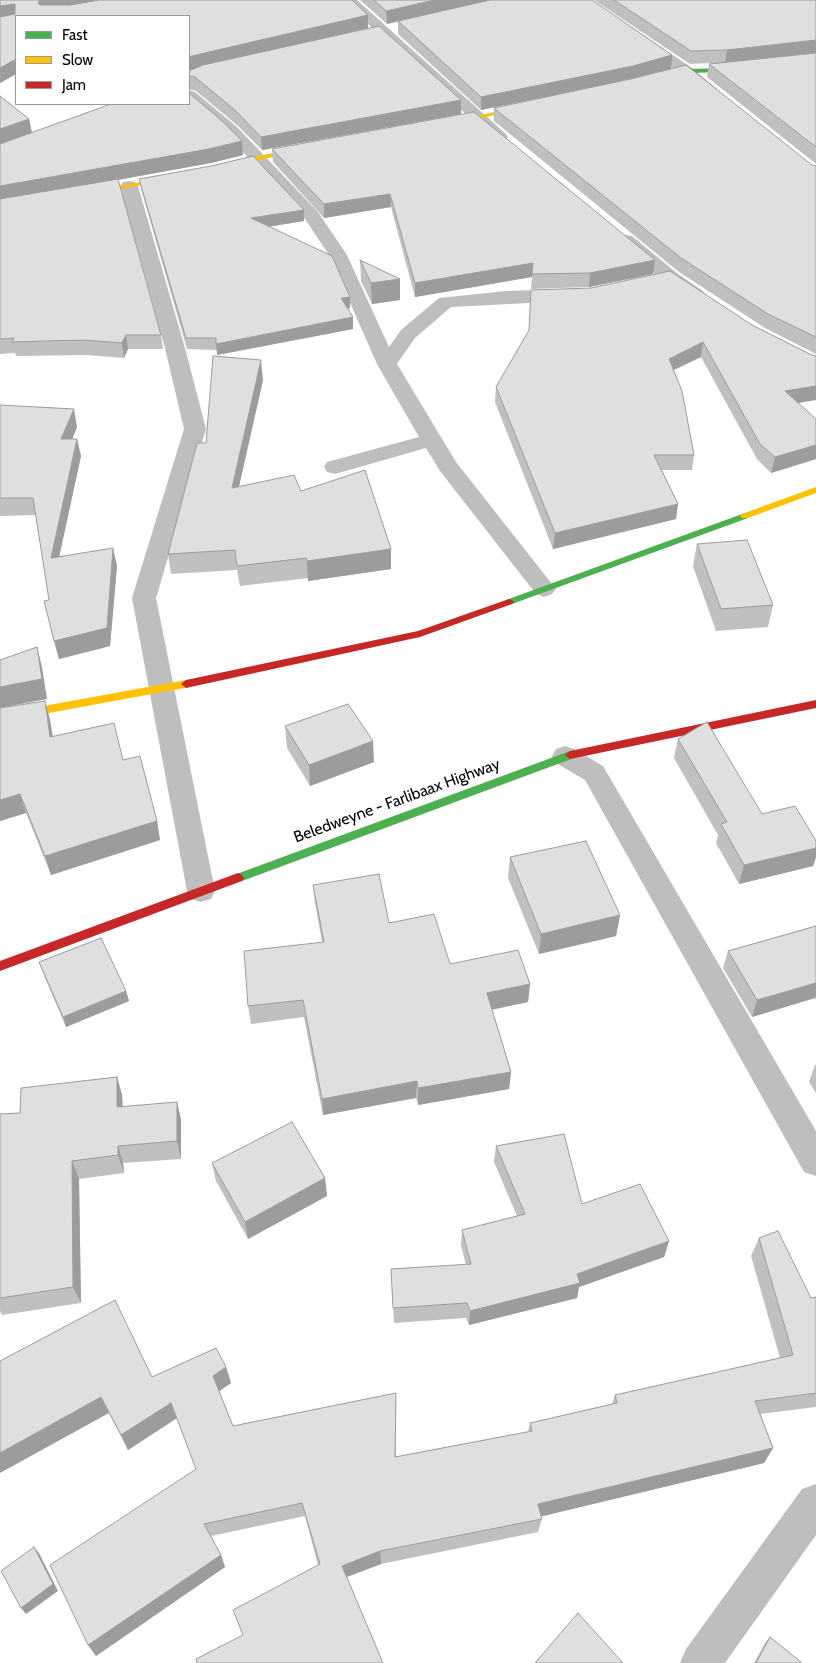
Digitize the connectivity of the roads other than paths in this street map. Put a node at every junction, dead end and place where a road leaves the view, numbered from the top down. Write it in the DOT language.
graph roads {
  1 [pos="349,0"];
  2 [pos="581,0"];
  3 [pos="403,26"];
  4 [pos="384,31"];
  5 [pos="367,35"];
  6 [pos="816,59"];
  7 [pos="687,71"];
  8 [pos="642,83"];
  9 [pos="190,95"];
  10 [pos="725,101"];
  11 [pos="545,104"];
  12 [pos="476,118"];
  13 [pos="429,126"];
  14 [pos="325,145"];
  15 [pos="514,148"];
  16 [pos="258,158"];
  17 [pos="203,172"];
  18 [pos="184,176"];
  19 [pos="129,186"];
  20 [pos="74,195"];
  21 [pos="610,228"];
  22 [pos="589,295"];
  23 [pos="710,304"];
  24 [pos="387,364"];
  25 [pos="430,440"];
  26 [pos="335,467"];
  27 [pos="816,490"];
  28 [pos="544,589"];
  29 [pos="162,689"];
  30 [pos="816,704"];
  31 [pos="0,718"];
  32 [pos="565,756"];
  33 [pos="201,891"];
  34 [pos="0,966"];
  35 [pos="816,1161"];
  36 [pos="816,1503"];
  37 [pos="700,1663"];
  1 -- 4 [label="street"];
  2 -- 7 [label="street"];
  3 -- 4 [label="street"];
  4 -- 5 [label="street"];
  4 -- 12 [label="street"];
  6 -- 7 [label="street"];
  7 -- 8 [label="street"];
  7 -- 10 [label="street"];
  9 -- 16 [label="street"];
  11 -- 12 [label="street"];
  12 -- 13 [label="street"];
  12 -- 15 [label="street"];
  14 -- 16 [label="street"];
  16 -- 17 [label="street"];
  16 -- 24 [label="street"];
  18 -- 19 [label="street"];
  19 -- 20 [label="street"];
  19 -- 29 [label="street"];
  21 -- 23 [label="street"];
  22 -- 24 [label="street"];
  24 -- 25 [label="street"];
  25 -- 26 [label="street"];
  25 -- 28 [label="street"];
  27 -- 28 [label="street"];
  28 -- 29 [label="street"];
  29 -- 31 [label="street"];
  29 -- 33 [label="street"];
  30 -- 32 [label="street, Beledweyne - Farlibaax Highway"];
  32 -- 33 [label="street, Beledweyne - Farlibaax Highway"];
  32 -- 35 [label="street"];
  33 -- 34 [label="street, Beledweyne - Farlibaax Highway"];
  36 -- 37 [label="street"];
}
